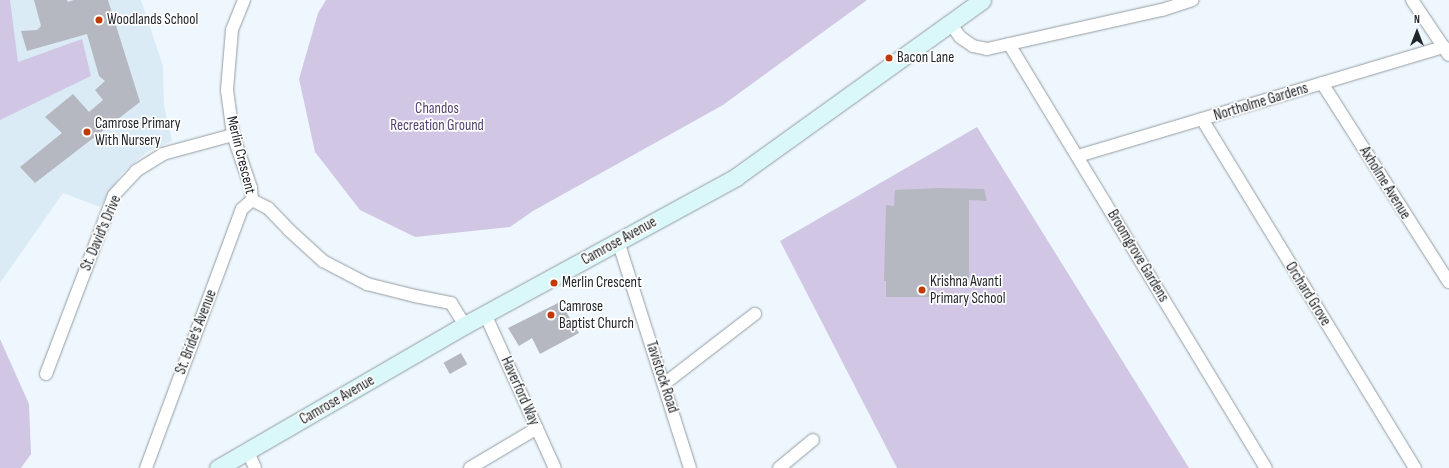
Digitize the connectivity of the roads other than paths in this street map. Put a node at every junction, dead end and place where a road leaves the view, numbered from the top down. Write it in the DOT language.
graph roads {
  1 [pos="244,0"];
  2 [pos="982,0"];
  3 [pos="1192,0"];
  4 [pos="1412,0"];
  5 [pos="950,23"];
  6 [pos="1009,44"];
  7 [pos="1446,51"];
  8 [pos="1322,83"];
  9 [pos="1202,120"];
  10 [pos="233,135"];
  11 [pos="1078,156"];
  12 [pos="252,200"];
  13 [pos="618,241"];
  14 [pos="1449,282"];
  15 [pos="485,314"];
  16 [pos="755,314"];
  17 [pos="465,325"];
  18 [pos="46,374"];
  19 [pos="664,384"];
  20 [pos="537,428"];
  21 [pos="813,440"];
  22 [pos="248,452"];
  23 [pos="146,468"];
  24 [pos="218,468"];
  25 [pos="255,468"];
  26 [pos="470,468"];
  27 [pos="555,468"];
  28 [pos="690,468"];
  29 [pos="778,468"];
  30 [pos="1266,468"];
  31 [pos="1415,468"];
  1 -- 10 [label="street, Merlin Crescent"];
  2 -- 5 [label="street, Camrose Avenue"];
  3 -- 6 [label="street"];
  4 -- 7 [label="street"];
  5 -- 6 [label="street"];
  5 -- 13 [label="street, Camrose Avenue"];
  6 -- 11 [label="street, Broomgrove Gardens"];
  7 -- 8 [label="street, Northolme Gardens"];
  8 -- 9 [label="street, Northolme Gardens"];
  8 -- 14 [label="street, Axholme Avenue"];
  9 -- 11 [label="street, Northolme Gardens"];
  9 -- 31 [label="street, Orchard Grove"];
  10 -- 12 [label="street, Merlin Crescent"];
  10 -- 18 [label="street, St. David's Drive"];
  11 -- 30 [label="street, Broomgrove Gardens"];
  12 -- 17 [label="street, Merlin Crescent"];
  12 -- 23 [label="street, St. Bride's Avenue"];
  13 -- 15 [label="street, Camrose Avenue"];
  13 -- 19 [label="street, Tavistock Road"];
  15 -- 17 [label="street, Camrose Avenue"];
  15 -- 20 [label="street, Haverford Way"];
  16 -- 19 [label="street"];
  17 -- 22 [label="street, Camrose Avenue"];
  19 -- 28 [label="street, Tavistock Road"];
  20 -- 26 [label="street"];
  20 -- 27 [label="street, Haverford Way"];
  21 -- 29 [label="street"];
  22 -- 24 [label="street, Camrose Avenue"];
  22 -- 25 [label="street"];
}
